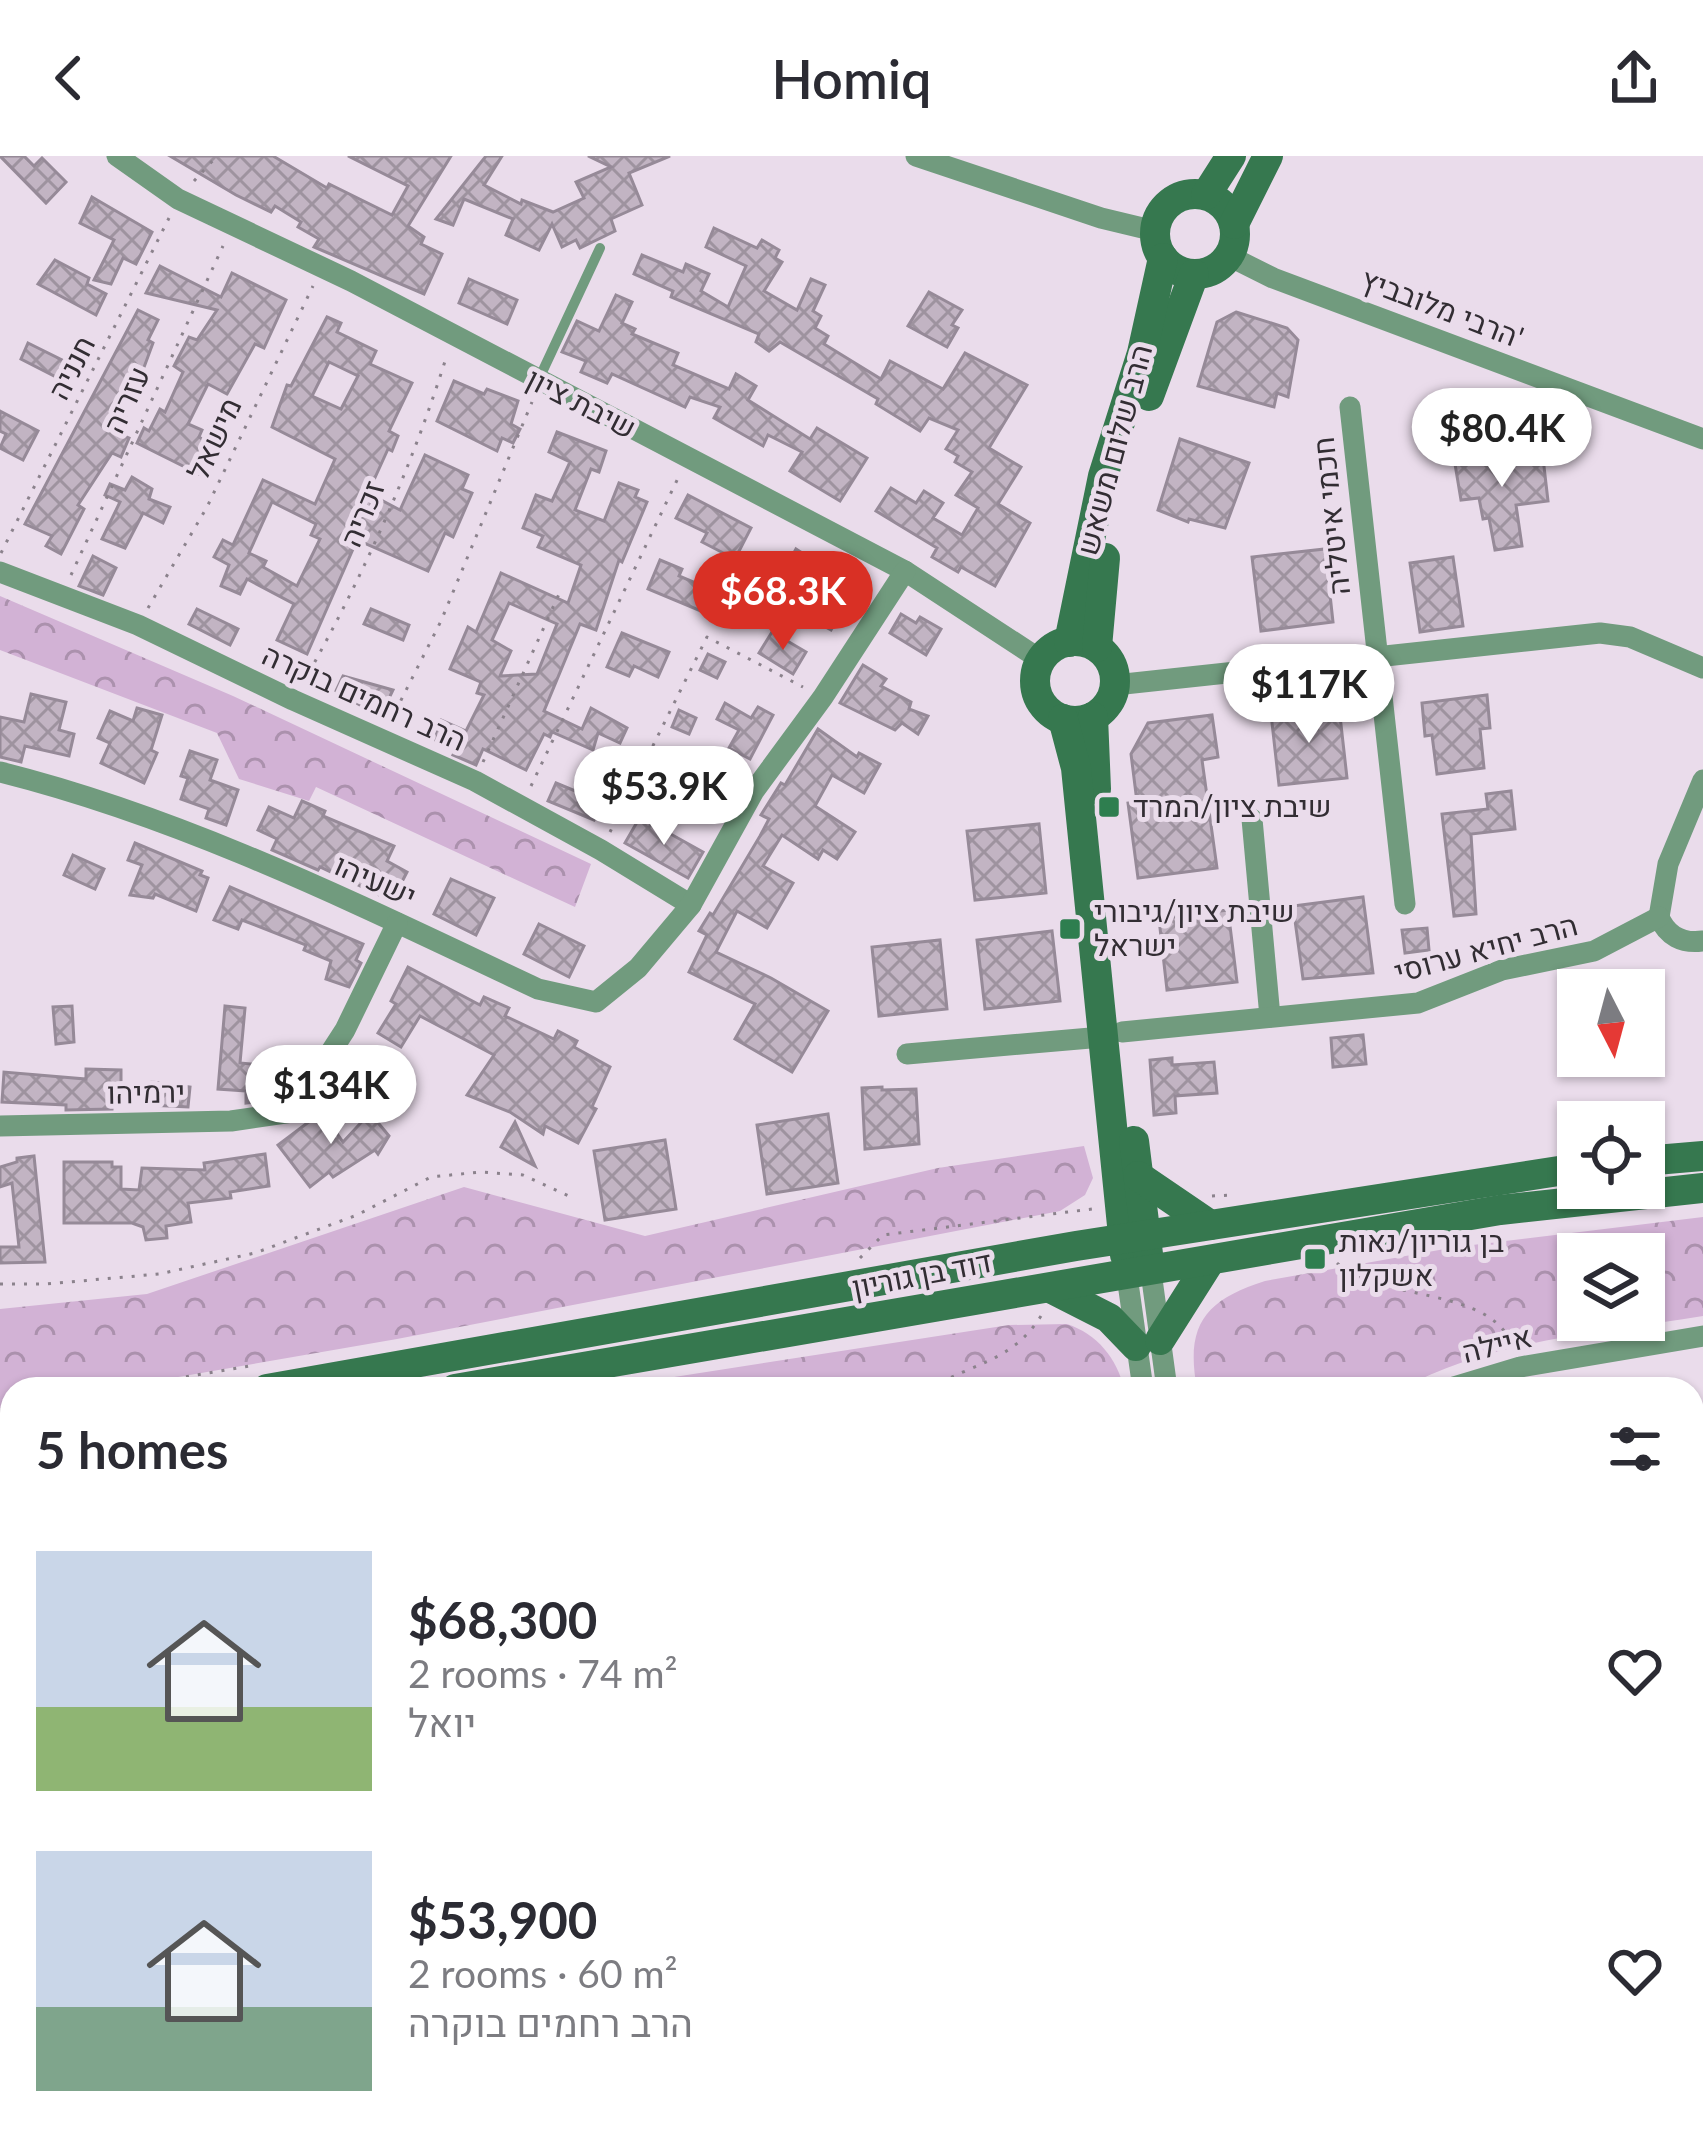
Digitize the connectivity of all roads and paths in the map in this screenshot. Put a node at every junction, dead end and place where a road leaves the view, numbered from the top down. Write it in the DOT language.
graph roads {
  1 [pos="118,156"];
  2 [pos="217,156"];
  3 [pos="916,156"];
  4 [pos="1231,156"];
  5 [pos="1268,156"];
  6 [pos="941,160"];
  7 [pos="1206,195"];
  8 [pos="178,199"];
  9 [pos="1234,224"];
  10 [pos="233,225"];
  11 [pos="1159,244"];
  12 [pos="600,248"];
  13 [pos="1228,256"];
  14 [pos="322,268"];
  15 [pos="1194,274"];
  16 [pos="452,335"];
  17 [pos="539,382"];
  18 [pos="1349,407"];
  19 [pos="1703,439"];
  20 [pos="687,459"];
  21 [pos="0,554"];
  22 [pos="904,571"];
  23 [pos="0,572"];
  24 [pos="62,593"];
  25 [pos="559,594"];
  26 [pos="138,625"];
  27 [pos="1083,644"];
  28 [pos="1378,658"];
  29 [pos="1041,660"];
  30 [pos="1703,668"];
  31 [pos="1115,685"];
  32 [pos="823,697"];
  33 [pos="293,700"];
  34 [pos="1078,718"];
  35 [pos="381,739"];
  36 [pos="0,772"];
  37 [pos="1703,780"];
  38 [pos="475,781"];
  39 [pos="521,804"];
  40 [pos="1252,820"];
  41 [pos="602,850"];
  42 [pos="1406,904"];
  43 [pos="691,905"];
  44 [pos="1658,917"];
  45 [pos="397,923"];
  46 [pos="1703,941"];
  47 [pos="1270,1018"];
  48 [pos="1112,1034"];
  49 [pos="907,1054"];
  50 [pos="0,1126"];
  51 [pos="1703,1156"];
  52 [pos="1665,1159"];
  53 [pos="1557,1171"];
  54 [pos="1703,1188"];
  55 [pos="1118,1192"];
  56 [pos="573,1198"];
  57 [pos="1210,1225"];
  58 [pos="1135,1237"];
  59 [pos="1325,1240"];
  60 [pos="1076,1246"];
  61 [pos="1210,1261"];
  62 [pos="855,1262"];
  63 [pos="1139,1274"];
  64 [pos="0,1284"];
  65 [pos="1049,1290"];
  66 [pos="1703,1336"];
  67 [pos="1148,1343"];
  68 [pos="1520,1367"];
  69 [pos="269,1376"];
  70 [pos="526,1377"];
  71 [pos="958,1377"];
  72 [pos="1144,1377"];
  73 [pos="1162,1377"];
  74 [pos="1495,1377"];
  1 -- 8 [label="street, שיבת ציון"];
  2 -- 8 [label="path, חנניה"];
  3 -- 6 [label="street"];
  4 -- 7 [label="main road"];
  5 -- 9 [label="main road"];
  6 -- 11 [label="street"];
  7 -- 9 [label="main road"];
  7 -- 11 [label="main road"];
  8 -- 10 [label="street, שיבת ציון"];
  8 -- 21 [label="path, חנניה"];
  9 -- 13 [label="main road"];
  10 -- 14 [label="street, שיבת ציון"];
  10 -- 24 [label="path, עזריה"];
  11 -- 15 [label="main road"];
  11 -- 27 [label="main road, הרב שלום משאש"];
  12 -- 17 [label="lane"];
  13 -- 15 [label="main road"];
  13 -- 19 [label="street, הרבי מלובביץ'"];
  14 -- 16 [label="street, שיבת ציון"];
  14 -- 26 [label="path, מישאל"];
  15 -- 27 [label="main road, הרב שלום משאש"];
  16 -- 17 [label="street, שיבת ציון"];
  16 -- 33 [label="path, זכריה"];
  17 -- 20 [label="street, שיבת ציון"];
  17 -- 35 [label="path"];
  18 -- 28 [label="street, חכמי איטליה"];
  20 -- 22 [label="street, שיבת ציון"];
  20 -- 39 [label="path"];
  22 -- 29 [label="street, שיבת ציון"];
  22 -- 32 [label="street"];
  23 -- 24 [label="street, הרב רחמים בוקרה"];
  24 -- 26 [label="street, הרב רחמים בוקרה"];
  25 -- 38 [label="path"];
  26 -- 33 [label="street, הרב רחמים בוקרה"];
  27 -- 29 [label="main road"];
  27 -- 31 [label="main road"];
  28 -- 30 [label="street"];
  28 -- 31 [label="street"];
  28 -- 42 [label="street, חכמי איטליה"];
  29 -- 34 [label="main road"];
  31 -- 34 [label="main road"];
  32 -- 41 [label="path"];
  32 -- 43 [label="street"];
  33 -- 35 [label="street, הרב רחמים בוקרה"];
  34 -- 48 [label="main road"];
  35 -- 38 [label="street, הרב רחמים בוקרה"];
  36 -- 45 [label="street, ישעיהו"];
  37 -- 44 [label="street"];
  38 -- 39 [label="street, הרב רחמים בוקרה"];
  39 -- 41 [label="street, הרב רחמים בוקרה"];
  40 -- 47 [label="street"];
  41 -- 43 [label="street, הרב רחמים בוקרה"];
  43 -- 45 [label="street, ישעיהו"];
  44 -- 46 [label="street"];
  44 -- 47 [label="street, הרב יחיא ערוסי"];
  45 -- 50 [label="street, ירמיהו"];
  47 -- 48 [label="street, הרב יחיא ערוסי"];
  48 -- 49 [label="street, הרב יחיא ערוסי"];
  48 -- 55 [label="main road"];
  51 -- 52 [label="main road"];
  53 -- 57 [label="main road, דוד בן גוריון"];
  54 -- 59 [label="main road, דוד בן גוריון"];
  55 -- 57 [label="main road"];
  55 -- 58 [label="main road"];
  55 -- 60 [label="main road"];
  55 -- 62 [label="path"];
  56 -- 64 [label="path"];
  57 -- 58 [label="main road, דוד בן גוריון"];
  58 -- 60 [label="main road, דוד בן גוריון"];
  58 -- 63 [label="main road"];
  59 -- 61 [label="main road, דוד בן גוריון"];
  59 -- 68 [label="path"];
  60 -- 69 [label="main road, דוד בן גוריון"];
  61 -- 63 [label="main road, דוד בן גוריון"];
  61 -- 67 [label="main road"];
  63 -- 65 [label="main road, דוד בן גוריון"];
  63 -- 67 [label="street"];
  65 -- 67 [label="main road"];
  65 -- 70 [label="main road, דוד בן גוריון"];
  65 -- 71 [label="path"];
  66 -- 68 [label="street, איילה"];
  67 -- 72 [label="street"];
  67 -- 73 [label="street"];
  68 -- 74 [label="street, איילה"];
}
